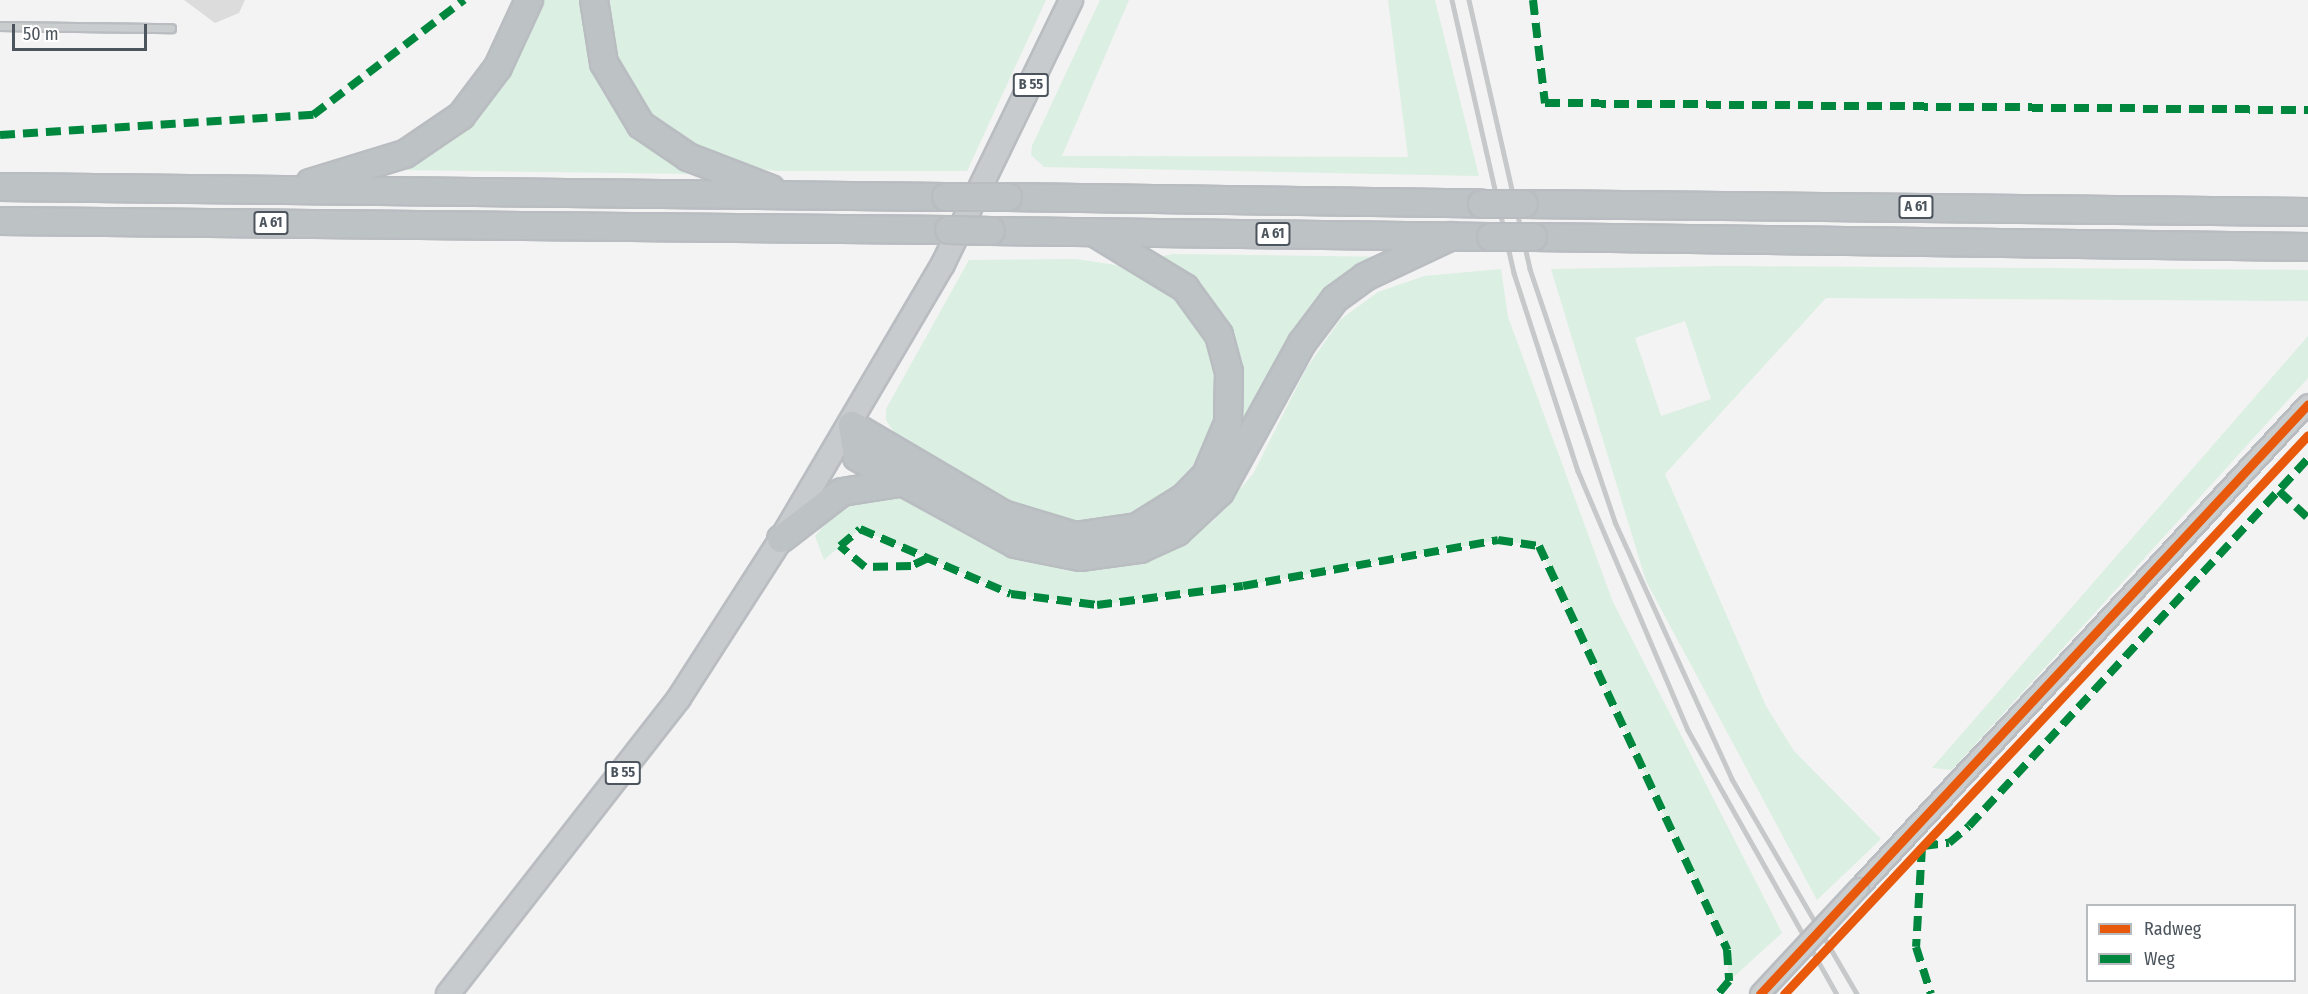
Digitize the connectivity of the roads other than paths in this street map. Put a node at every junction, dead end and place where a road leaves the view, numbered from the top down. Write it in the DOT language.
graph roads {
  1 [pos="530,0"];
  2 [pos="594,0"];
  3 [pos="1071,0"];
  4 [pos="0,26"];
  5 [pos="171,28"];
  6 [pos="0,187"];
  7 [pos="287,190"];
  8 [pos="785,195"];
  9 [pos="2308,212"];
  10 [pos="0,220"];
  11 [pos="1094,232"];
  12 [pos="1452,236"];
  13 [pos="2308,246"];
  14 [pos="2308,404"];
  15 [pos="852,424"];
  16 [pos="899,483"];
  17 [pos="781,539"];
  18 [pos="448,994"];
  19 [pos="1760,994"];
  1 -- 7 [label="highway"];
  2 -- 8 [label="highway"];
  3 -- 15 [label="main road, B 55"];
  4 -- 5 [label="lane"];
  6 -- 7 [label="highway, A 61"];
  7 -- 8 [label="highway, A 61"];
  8 -- 9 [label="highway, A 61, bridge"];
  10 -- 11 [label="highway, A 61, bridge"];
  11 -- 12 [label="highway, A 61"];
  11 -- 15 [label="highway"];
  12 -- 13 [label="highway, A 61, bridge"];
  12 -- 16 [label="highway"];
  14 -- 19 [label="street, bridge"];
  15 -- 16 [label="highway"];
  15 -- 17 [label="main road, B 55"];
  16 -- 17 [label="highway"];
  17 -- 18 [label="main road, B 55"];
}
